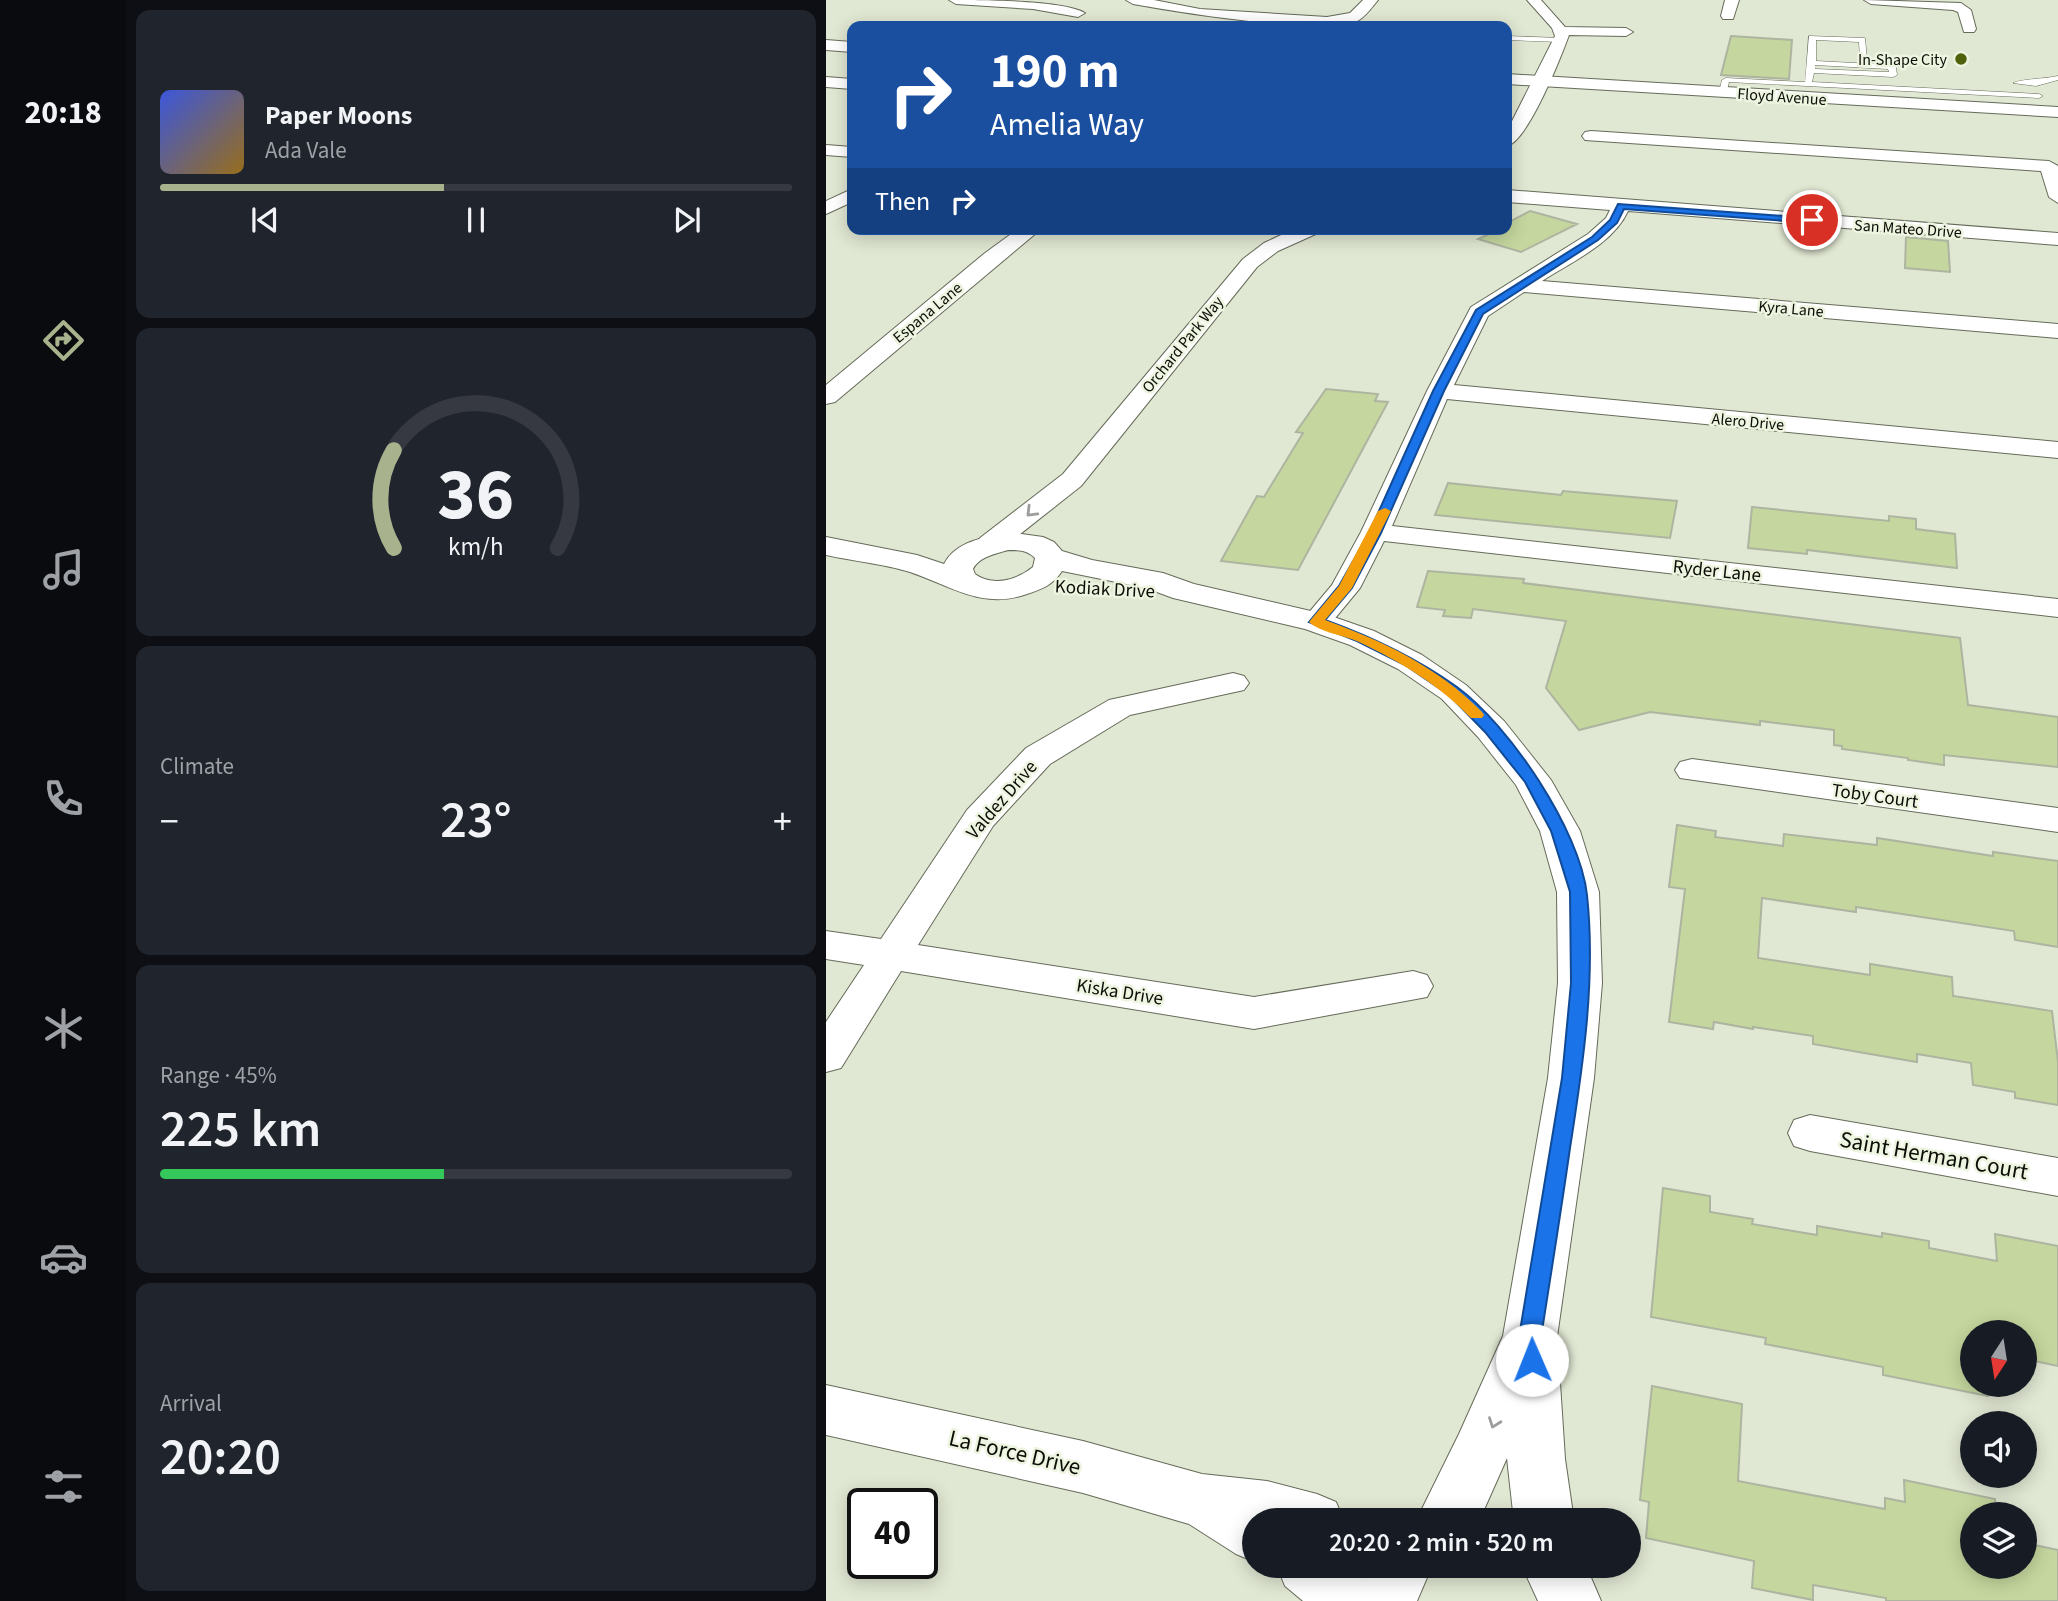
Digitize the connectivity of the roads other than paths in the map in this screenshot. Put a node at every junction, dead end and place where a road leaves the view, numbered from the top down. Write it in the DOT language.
graph roads {
  1 [pos="956,0"];
  2 [pos="1133,0"];
  3 [pos="1371,0"];
  4 [pos="1534,0"];
  5 [pos="1732,0"];
  6 [pos="1871,0"];
  7 [pos="1728,16"];
  8 [pos="1059,21"];
  9 [pos="1969,29"];
  10 [pos="1626,32"];
  11 [pos="1561,36"];
  12 [pos="826,37"];
  13 [pos="1512,38"];
  14 [pos="847,39"];
  15 [pos="826,45"];
  16 [pos="847,47"];
  17 [pos="1864,58"];
  18 [pos="1811,67"];
  19 [pos="1892,75"];
  20 [pos="1906,76"];
  21 [pos="2056,79"];
  22 [pos="1512,80"];
  23 [pos="826,82"];
  24 [pos="2010,83"];
  25 [pos="847,84"];
  26 [pos="1808,84"];
  27 [pos="2036,84"];
  28 [pos="1541,85"];
  29 [pos="1512,88"];
  30 [pos="1723,92"];
  31 [pos="1897,95"];
  32 [pos="2049,110"];
  33 [pos="1512,131"];
  34 [pos="1591,136"];
  35 [pos="826,150"];
  36 [pos="847,152"];
  37 [pos="1512,195"];
  38 [pos="2058,197"];
  39 [pos="847,198"];
  40 [pos="1621,206"];
  41 [pos="826,208"];
  42 [pos="1023,235"];
  43 [pos="1298,235"];
  44 [pos="2058,239"];
  45 [pos="1524,286"];
  46 [pos="2058,331"];
  47 [pos="838,376"];
  48 [pos="1439,391"];
  49 [pos="826,397"];
  50 [pos="2058,450"];
  51 [pos="1072,480"];
  52 [pos="1375,533"];
  53 [pos="983,546"];
  54 [pos="834,547"];
  55 [pos="1046,553"];
  56 [pos="959,581"];
  57 [pos="1026,585"];
  58 [pos="1184,591"];
  59 [pos="2058,608"];
  60 [pos="1316,622"];
  61 [pos="1233,683"];
  62 [pos="1692,770"];
  63 [pos="2058,820"];
  64 [pos="826,945"];
  65 [pos="890,955"];
  66 [pos="1413,986"];
  67 [pos="826,1056"];
  68 [pos="1810,1133"];
  69 [pos="2058,1177"];
  70 [pos="1530,1337"];
  71 [pos="826,1410"];
  72 [pos="1202,1501"];
  73 [pos="1268,1508"];
  74 [pos="1453,1508"];
  75 [pos="1546,1508"];
  76 [pos="1242,1527"];
  77 [pos="1320,1578"];
  78 [pos="1394,1578"];
  79 [pos="1348,1601"];
  80 [pos="1385,1601"];
  1 -- 8 [label="street"];
  2 -- 3 [label="street"];
  4 -- 11 [label="street"];
  5 -- 7 [label="street"];
  6 -- 9 [label="street"];
  10 -- 11 [label="street"];
  11 -- 13 [label="lane"];
  11 -- 28 [label="street"];
  12 -- 14 [label="street"];
  15 -- 16 [label="street"];
  17 -- 18 [label="lane"];
  18 -- 19 [label="lane"];
  18 -- 26 [label="lane"];
  19 -- 20 [label="lane"];
  19 -- 31 [label="lane"];
  21 -- 27 [label="lane"];
  22 -- 28 [label="street, Floyd Avenue"];
  23 -- 25 [label="street"];
  24 -- 27 [label="lane"];
  26 -- 30 [label="lane"];
  26 -- 31 [label="lane"];
  27 -- 32 [label="lane"];
  28 -- 29 [label="street, Floyd Avenue"];
  28 -- 30 [label="street, Floyd Avenue"];
  28 -- 32 [label="street, Floyd Avenue"];
  28 -- 33 [label="street"];
  30 -- 31 [label="street, Floyd Avenue"];
  31 -- 32 [label="street, Floyd Avenue"];
  34 -- 38 [label="street"];
  35 -- 36 [label="street"];
  37 -- 40 [label="street, San Mateo Drive"];
  39 -- 41 [label="street"];
  40 -- 44 [label="street, San Mateo Drive"];
  40 -- 45 [label="street"];
  42 -- 47 [label="street, Espana Lane"];
  43 -- 51 [label="street, Orchard Park Way"];
  45 -- 46 [label="street, Kyra Lane"];
  45 -- 48 [label="street"];
  47 -- 49 [label="street, Espana Lane"];
  48 -- 50 [label="street, Alero Drive"];
  48 -- 52 [label="street"];
  51 -- 53 [label="street, Orchard Park Way, one-way"];
  51 -- 55 [label="street, Orchard Park Way"];
  52 -- 59 [label="street, Ryder Lane"];
  52 -- 60 [label="street"];
  53 -- 54 [label="street"];
  53 -- 55 [label="street, Kodiak Drive"];
  53 -- 56 [label="street"];
  54 -- 56 [label="street"];
  55 -- 57 [label="street"];
  55 -- 58 [label="street, Kodiak Drive"];
  56 -- 57 [label="street, Kodiak Drive"];
  57 -- 58 [label="street, Kodiak Drive"];
  58 -- 60 [label="street, Kodiak Drive"];
  60 -- 70 [label="street, Kodiak Drive"];
  61 -- 65 [label="street, Valdez Drive"];
  62 -- 63 [label="street, Toby Court"];
  64 -- 65 [label="street, Kiska Drive"];
  65 -- 66 [label="street, Kiska Drive"];
  65 -- 67 [label="street, Valdez Drive"];
  68 -- 69 [label="street, Saint Herman Court"];
  70 -- 74 [label="street, Kodiak Drive, one-way"];
  70 -- 75 [label="street, Kodiak Drive"];
  71 -- 72 [label="street, La Force Drive"];
  72 -- 73 [label="street, La Force Drive"];
  72 -- 76 [label="street, La Force Drive"];
  77 -- 79 [label="street"];
  78 -- 80 [label="street"];
}
